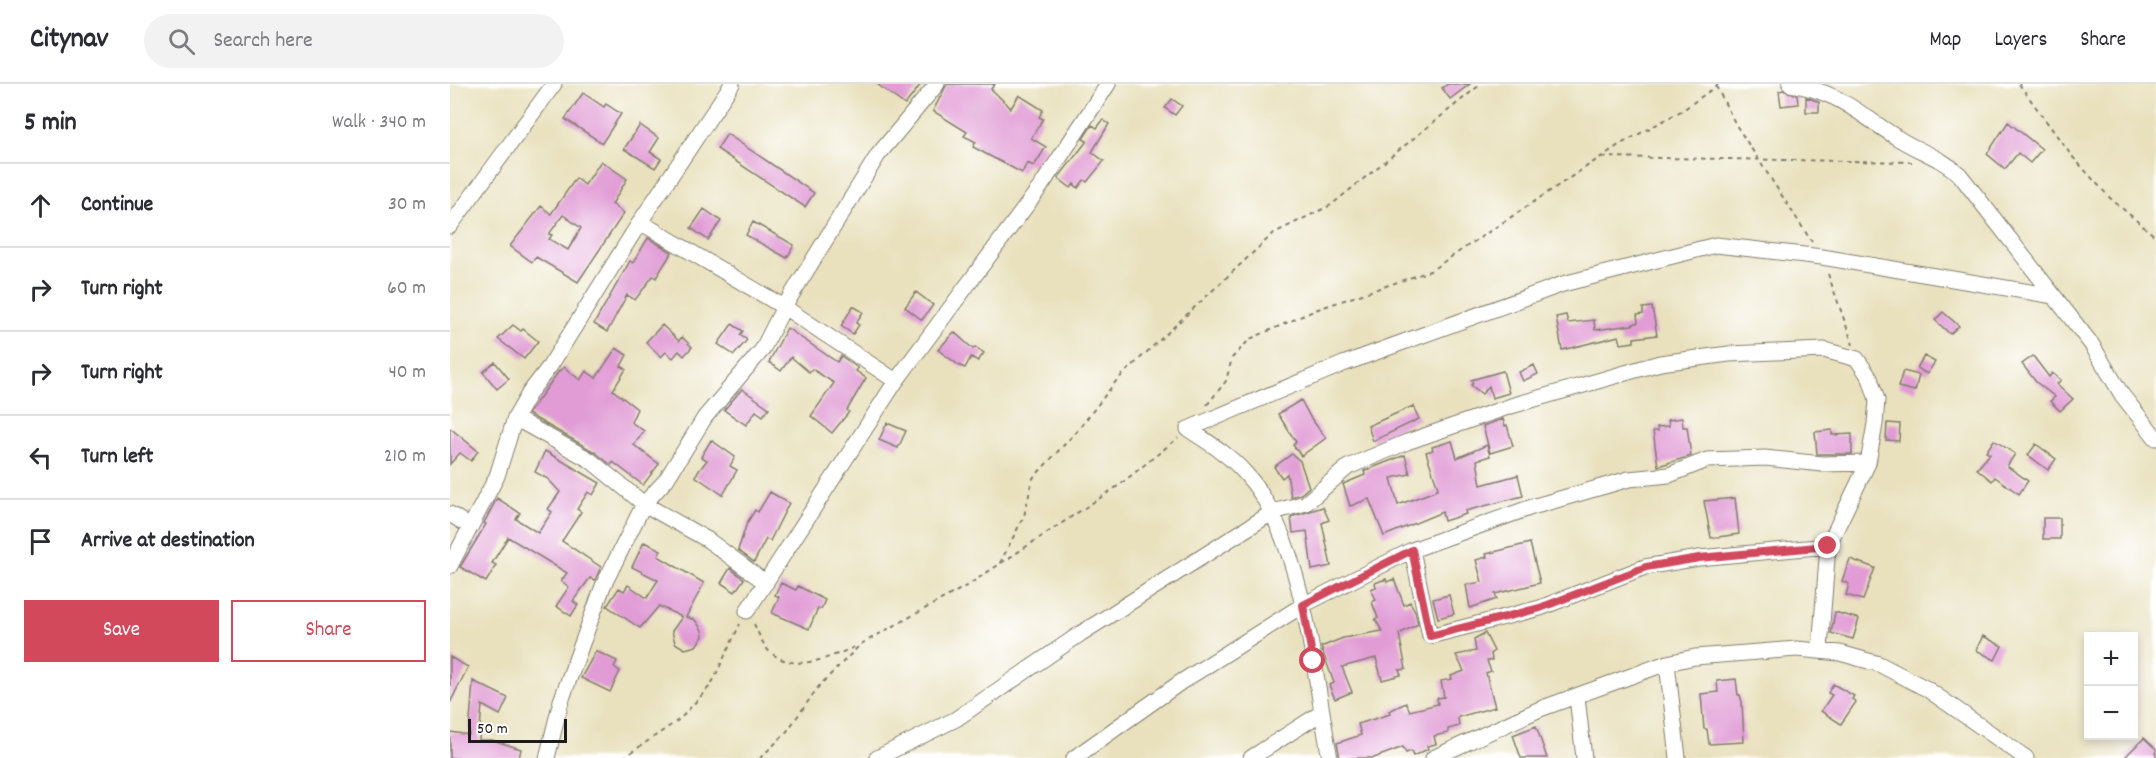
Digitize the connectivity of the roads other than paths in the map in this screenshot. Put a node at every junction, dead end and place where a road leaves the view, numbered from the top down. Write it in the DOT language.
graph roads {
  1 [pos="554,84"];
  2 [pos="732,84"];
  3 [pos="937,84"];
  4 [pos="1108,84"];
  5 [pos="1790,84"];
  6 [pos="640,222"];
  7 [pos="450,226"];
  8 [pos="2054,296"];
  9 [pos="784,307"];
  10 [pos="896,381"];
  11 [pos="515,418"];
  12 [pos="2156,438"];
  13 [pos="1868,463"];
  14 [pos="644,504"];
  15 [pos="1273,512"];
  16 [pos="450,514"];
  17 [pos="469,526"];
  18 [pos="1828,546"];
  19 [pos="1412,550"];
  20 [pos="450,566"];
  21 [pos="766,584"];
  22 [pos="1303,605"];
  23 [pos="747,611"];
  24 [pos="1820,649"];
  25 [pos="1667,663"];
  26 [pos="1577,698"];
  27 [pos="1321,713"];
  28 [pos="548,758"];
  29 [pos="877,758"];
  30 [pos="1074,758"];
  31 [pos="1251,758"];
  32 [pos="1330,758"];
  33 [pos="1433,758"];
  34 [pos="1584,758"];
  35 [pos="1678,758"];
  36 [pos="2026,758"];
  1 -- 7 [label="street"];
  2 -- 6 [label="street"];
  3 -- 9 [label="street"];
  4 -- 10 [label="street"];
  5 -- 8 [label="street"];
  6 -- 9 [label="street"];
  6 -- 11 [label="street"];
  8 -- 12 [label="street"];
  8 -- 15 [label="street"];
  9 -- 10 [label="street"];
  9 -- 14 [label="street"];
  10 -- 21 [label="street"];
  11 -- 14 [label="street"];
  11 -- 17 [label="street"];
  13 -- 15 [label="street"];
  13 -- 18 [label="street"];
  13 -- 19 [label="street"];
  14 -- 21 [label="street"];
  14 -- 28 [label="street"];
  15 -- 22 [label="street"];
  15 -- 29 [label="street"];
  16 -- 17 [label="street"];
  17 -- 20 [label="street"];
  18 -- 19 [label="street"];
  18 -- 24 [label="street"];
  19 -- 22 [label="street"];
  21 -- 23 [label="street"];
  22 -- 27 [label="street"];
  22 -- 30 [label="street"];
  24 -- 25 [label="street"];
  24 -- 36 [label="street"];
  25 -- 26 [label="street"];
  25 -- 35 [label="street"];
  26 -- 33 [label="street"];
  26 -- 34 [label="street"];
  27 -- 31 [label="street"];
  27 -- 32 [label="street"];
}
